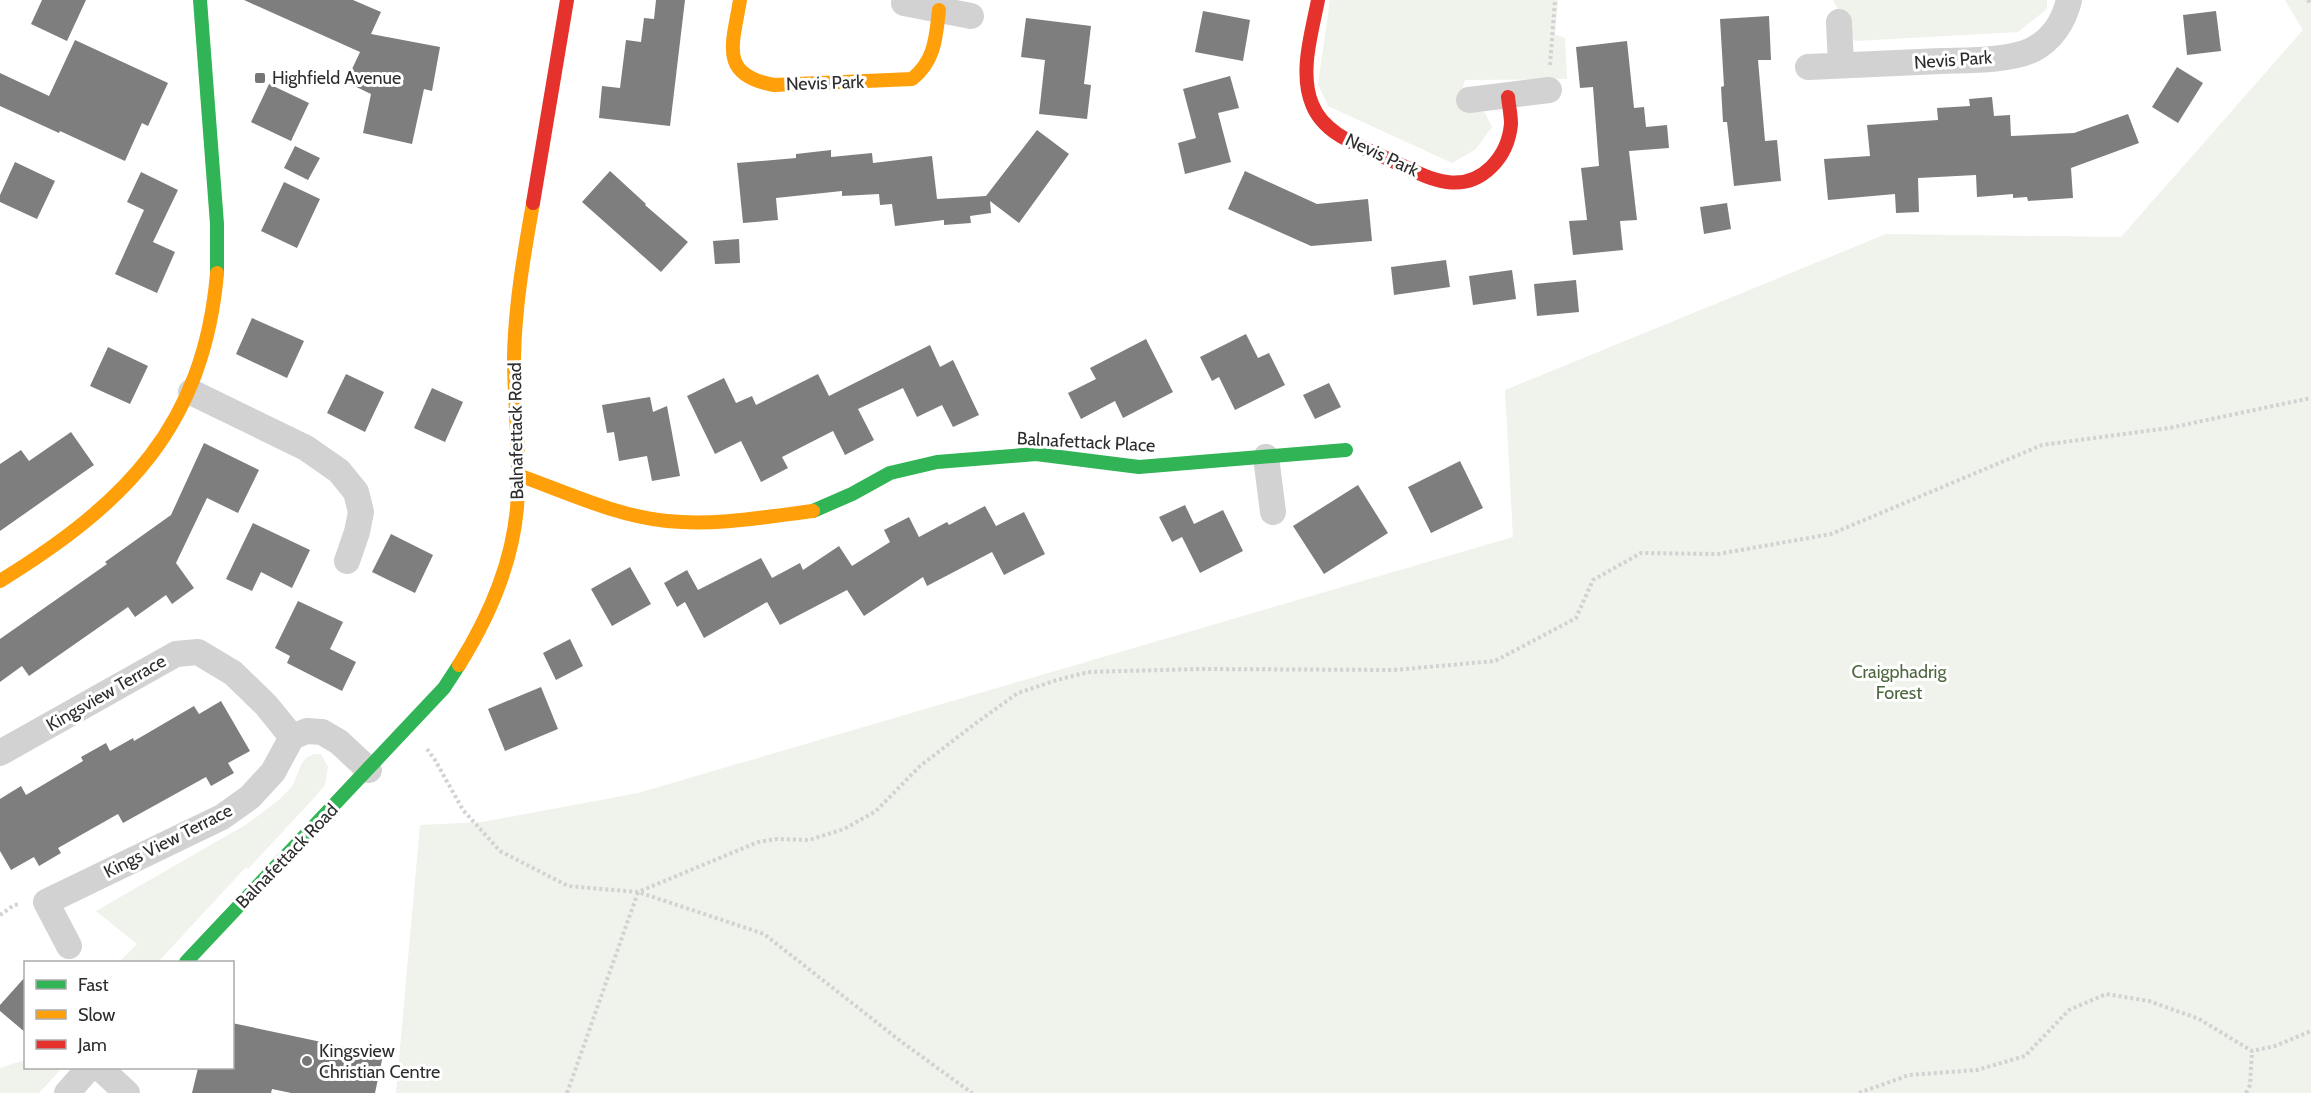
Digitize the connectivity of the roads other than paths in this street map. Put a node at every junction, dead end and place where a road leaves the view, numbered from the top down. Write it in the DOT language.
graph roads {
  1 [pos="200,0"];
  2 [pos="567,0"];
  3 [pos="741,0"];
  4 [pos="1318,0"];
  5 [pos="2069,0"];
  6 [pos="904,3"];
  7 [pos="939,10"];
  8 [pos="971,16"];
  9 [pos="1839,22"];
  10 [pos="1841,66"];
  11 [pos="1808,67"];
  12 [pos="1549,90"];
  13 [pos="1508,96"];
  14 [pos="1469,100"];
  15 [pos="191,392"];
  16 [pos="1346,450"];
  17 [pos="1266,457"];
  18 [pos="518,475"];
  19 [pos="1273,512"];
  20 [pos="347,561"];
  21 [pos="0,581"];
  22 [pos="292,737"];
  23 [pos="0,753"];
  24 [pos="369,770"];
  25 [pos="69,946"];
  26 [pos="188,961"];
  27 [pos="88,1069"];
  28 [pos="101,1069"];
  29 [pos="67,1093"];
  30 [pos="127,1093"];
  1 -- 15 [label="street"];
  2 -- 18 [label="street, Balnafettack Road"];
  3 -- 7 [label="street, Nevis Park"];
  4 -- 13 [label="street, Nevis Park"];
  5 -- 10 [label="street, Nevis Park"];
  6 -- 7 [label="street"];
  7 -- 8 [label="street"];
  9 -- 10 [label="street"];
  10 -- 11 [label="street, Nevis Park"];
  12 -- 13 [label="street"];
  13 -- 14 [label="street"];
  15 -- 20 [label="street"];
  15 -- 21 [label="street"];
  16 -- 17 [label="street, Balnafettack Place"];
  17 -- 18 [label="street, Balnafettack Place"];
  17 -- 19 [label="street"];
  18 -- 24 [label="street, Balnafettack Road"];
  22 -- 23 [label="street, Kingsview Terrace"];
  22 -- 24 [label="street"];
  22 -- 25 [label="street, Kings View Terrace"];
  24 -- 26 [label="street, Balnafettack Road"];
  27 -- 29 [label="street"];
  28 -- 30 [label="street"];
}
